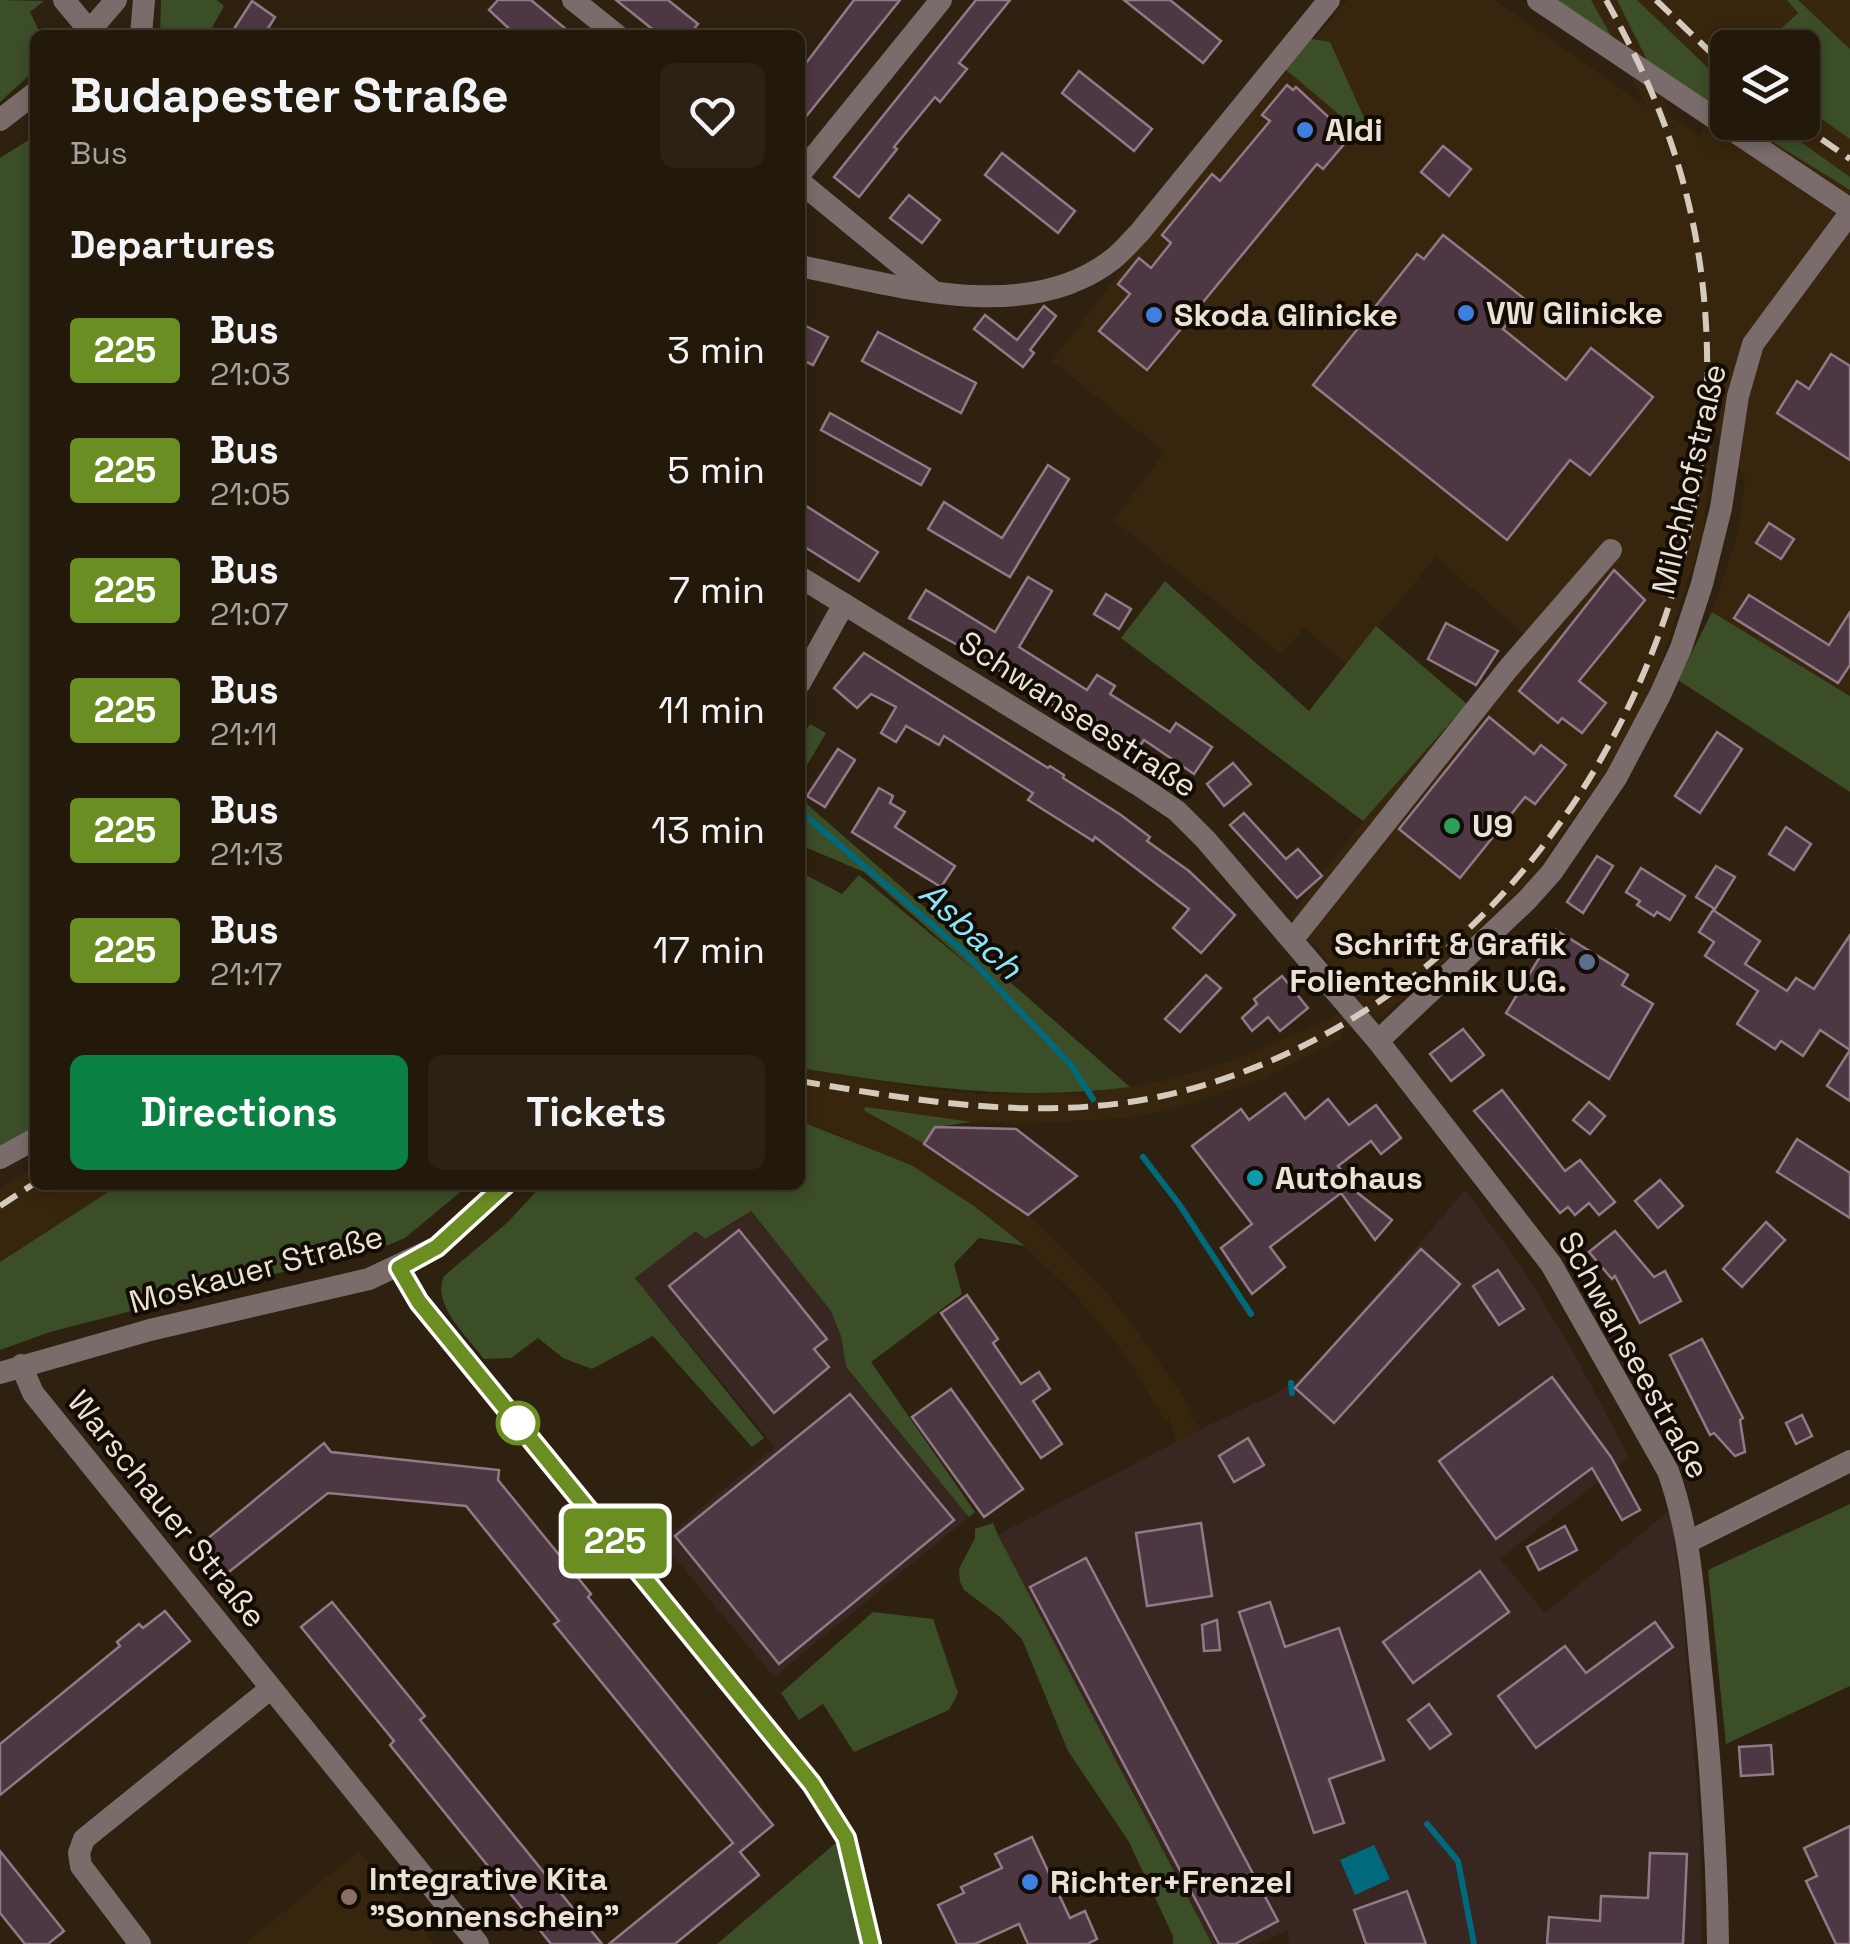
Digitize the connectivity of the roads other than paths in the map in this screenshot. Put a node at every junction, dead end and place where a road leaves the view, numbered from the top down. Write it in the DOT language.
graph roads {
  1 [pos="64,0"];
  2 [pos="116,0"];
  3 [pos="144,0"];
  4 [pos="573,0"];
  5 [pos="941,0"];
  6 [pos="1330,0"];
  7 [pos="1538,0"];
  8 [pos="86,30"];
  9 [pos="92,30"];
  10 [pos="141,30"];
  11 [pos="610,30"];
  12 [pos="30,97"];
  13 [pos="0,120"];
  14 [pos="805,172"];
  15 [pos="805,182"];
  16 [pos="1850,211"];
  17 [pos="805,267"];
  18 [pos="936,294"];
  19 [pos="1612,550"];
  20 [pos="805,581"];
  21 [pos="844,604"];
  22 [pos="805,674"];
  23 [pos="1292,939"];
  24 [pos="1378,1041"];
  25 [pos="30,1142"];
  26 [pos="0,1158"];
  27 [pos="500,1190"];
  28 [pos="399,1268"];
  29 [pos="11,1369"];
  30 [pos="1850,1460"];
  31 [pos="1688,1542"];
  32 [pos="270,1689"];
  33 [pos="140,1944"];
  34 [pos="478,1944"];
  35 [pos="871,1944"];
  36 [pos="1718,1944"];
  1 -- 8 [label="street"];
  2 -- 9 [label="street"];
  3 -- 10 [label="street"];
  4 -- 11 [label="street"];
  5 -- 14 [label="street"];
  6 -- 18 [label="street"];
  7 -- 16 [label="street"];
  12 -- 13 [label="street"];
  15 -- 18 [label="street"];
  16 -- 24 [label="street, Milchhofstraße"];
  17 -- 18 [label="street"];
  19 -- 23 [label="street"];
  20 -- 21 [label="street, Schwanseestraße"];
  21 -- 22 [label="street"];
  21 -- 23 [label="street, Schwanseestraße"];
  23 -- 24 [label="street, Schwanseestraße"];
  24 -- 31 [label="street, Schwanseestraße"];
  25 -- 26 [label="street"];
  27 -- 28 [label="street, Moskauer Straße"];
  28 -- 29 [label="street, Moskauer Straße"];
  28 -- 35 [label="street"];
  29 -- 32 [label="street, Warschauer Straße"];
  30 -- 31 [label="street"];
  31 -- 36 [label="street, Schwanseestraße"];
  32 -- 33 [label="street"];
  32 -- 34 [label="street, Warschauer Straße"];
}
